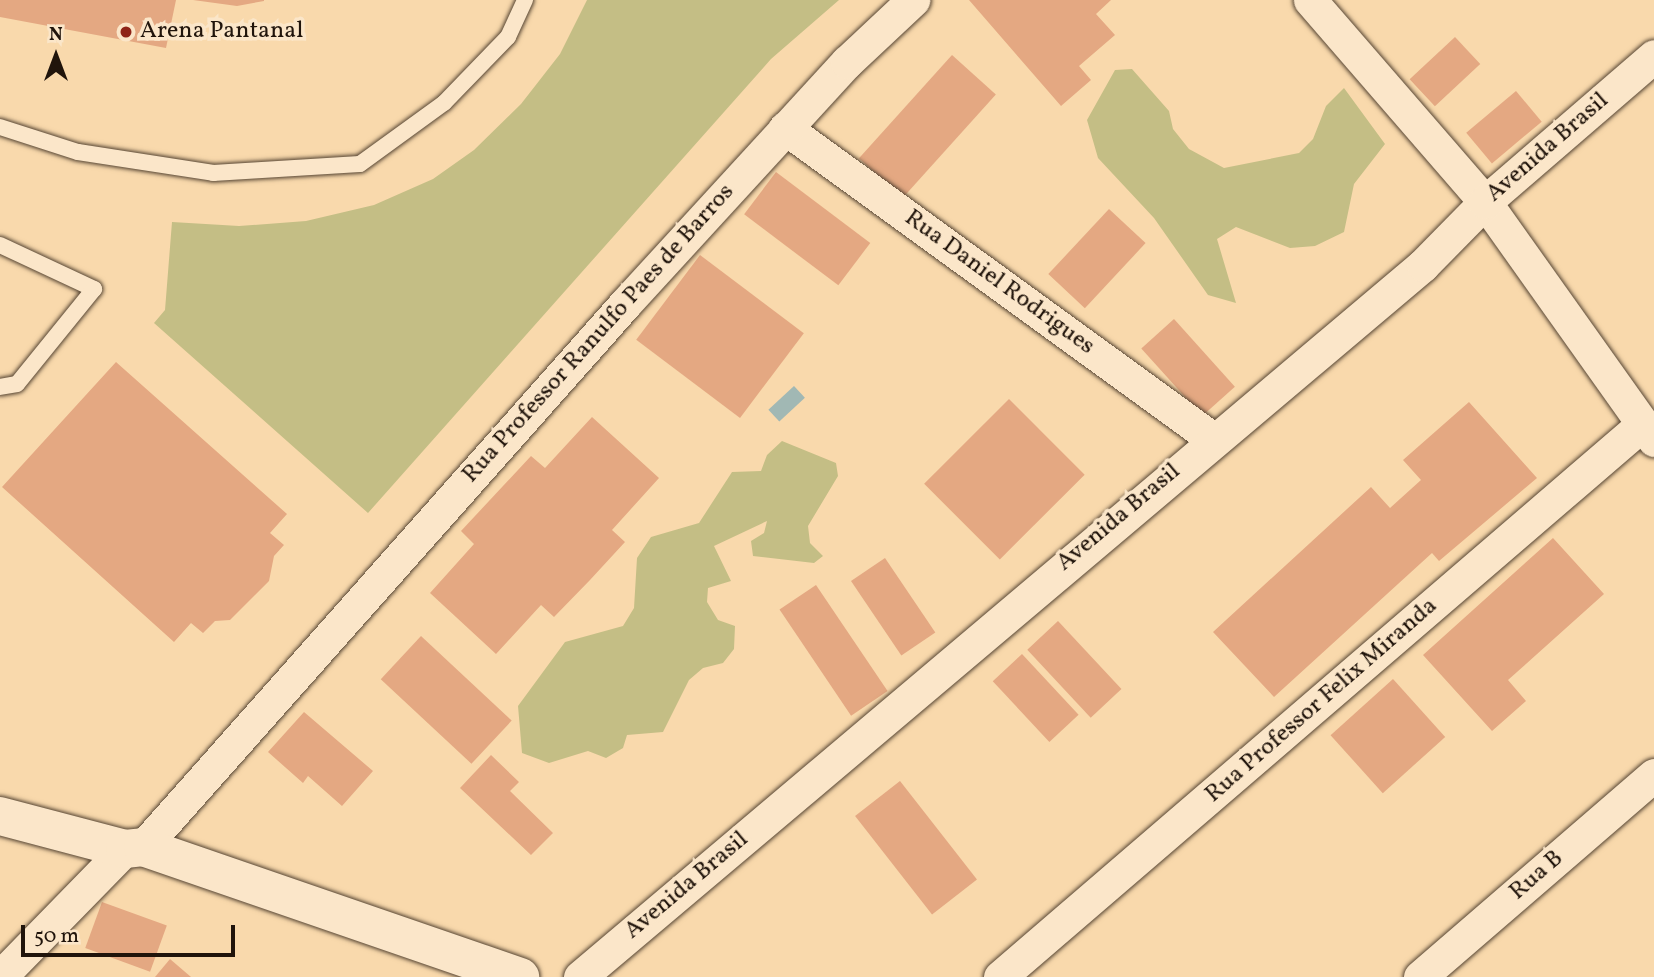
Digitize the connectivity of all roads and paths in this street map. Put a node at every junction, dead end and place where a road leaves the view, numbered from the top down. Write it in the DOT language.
graph roads {
  1 [pos="525,0"];
  2 [pos="1310,0"];
  3 [pos="908,2"];
  4 [pos="1654,56"];
  5 [pos="0,127"];
  6 [pos="785,128"];
  7 [pos="1485,202"];
  8 [pos="0,245"];
  9 [pos="0,387"];
  10 [pos="1648,432"];
  11 [pos="1213,439"];
  12 [pos="1654,775"];
  13 [pos="0,816"];
  14 [pos="134,848"];
  15 [pos="0,977"];
  16 [pos="520,977"];
  17 [pos="580,977"];
  18 [pos="1000,977"];
  19 [pos="1420,977"];
  1 -- 5 [label="lane"];
  2 -- 7 [label="street"];
  3 -- 6 [label="street, Rua Professor Ranulfo Paes de Barros"];
  4 -- 7 [label="street, Avenida Brasil"];
  6 -- 11 [label="street, Rua Daniel Rodrigues"];
  6 -- 14 [label="street, Rua Professor Ranulfo Paes de Barros"];
  7 -- 10 [label="street"];
  7 -- 11 [label="street, Avenida Brasil"];
  8 -- 9 [label="lane"];
  10 -- 18 [label="street, Rua Professor Felix Miranda"];
  11 -- 17 [label="street, Avenida Brasil"];
  12 -- 19 [label="street, Rua B"];
  13 -- 14 [label="street"];
  14 -- 15 [label="street"];
  14 -- 16 [label="street"];
}
